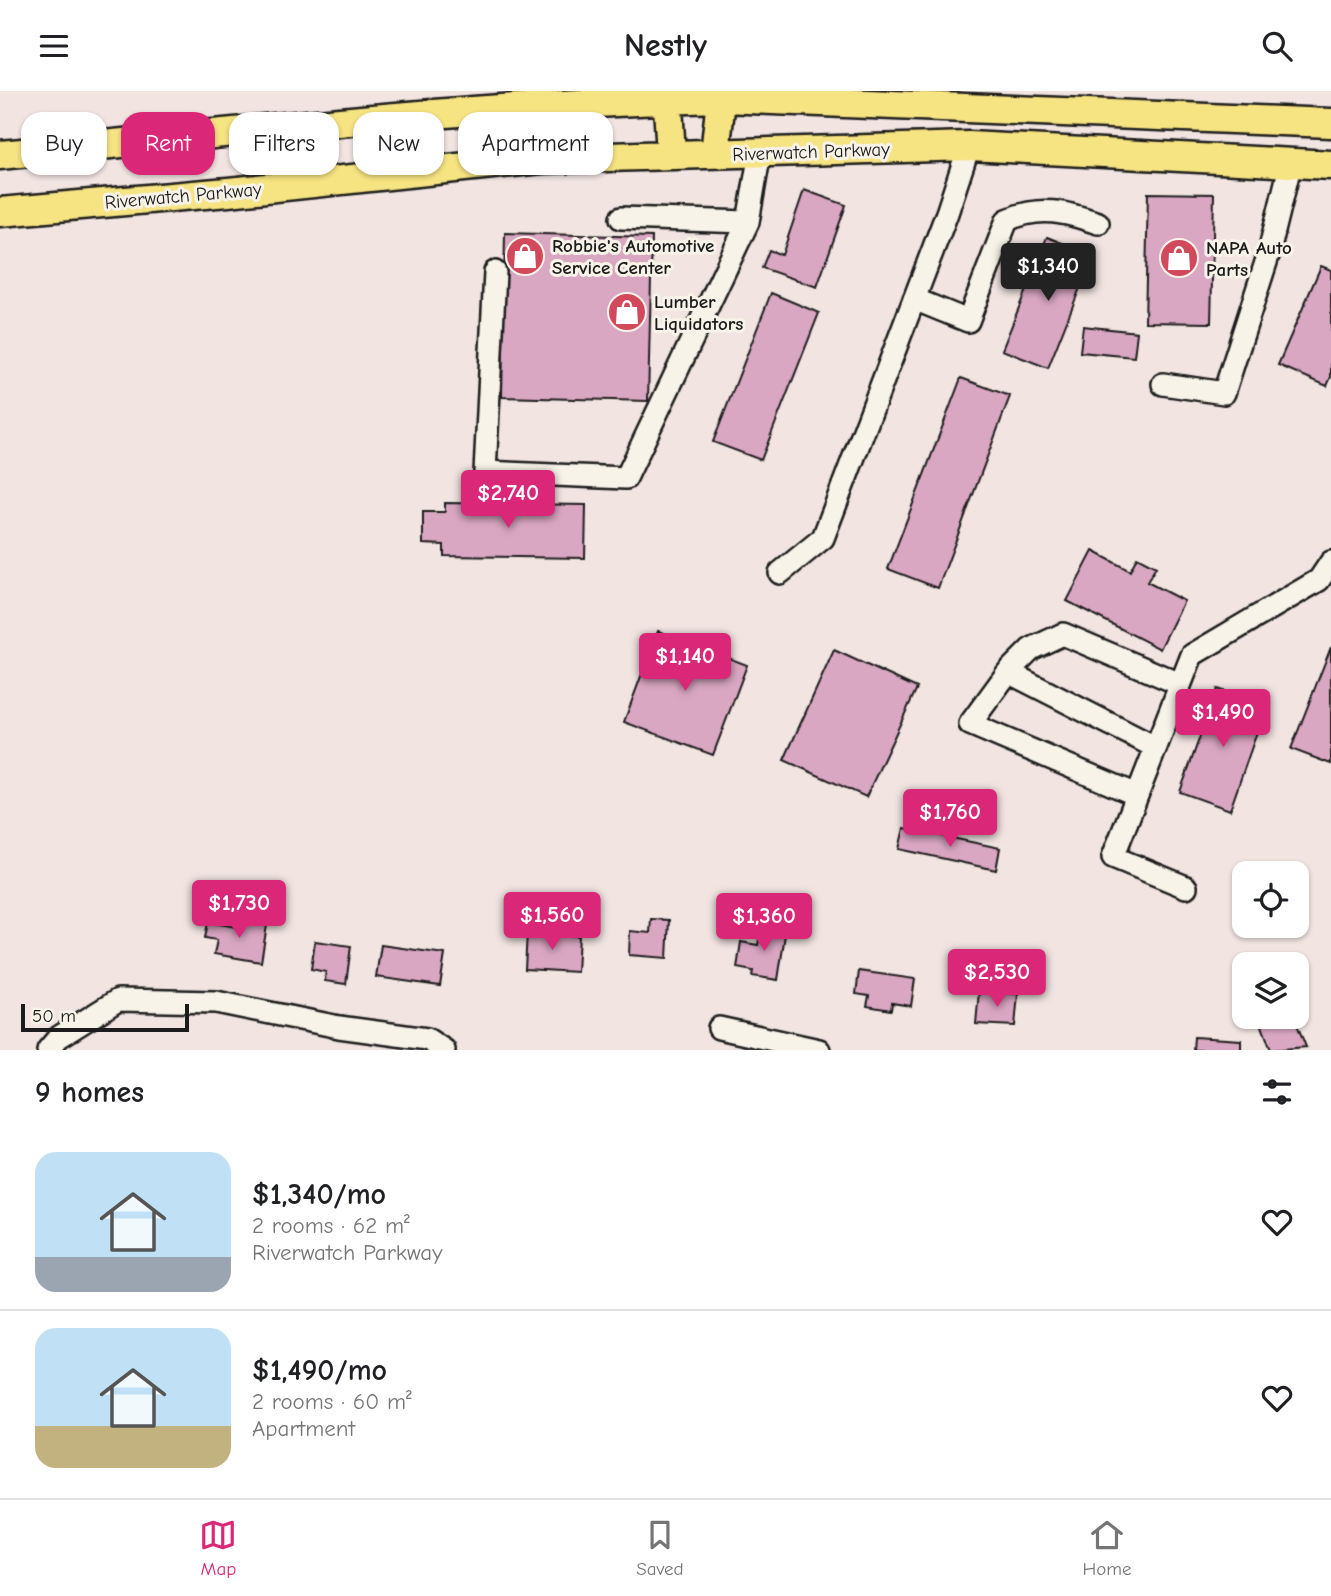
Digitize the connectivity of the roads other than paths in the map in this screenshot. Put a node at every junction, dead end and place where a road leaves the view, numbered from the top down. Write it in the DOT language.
graph roads {
  1 [pos="722,94"];
  2 [pos="667,95"];
  3 [pos="1331,123"];
  4 [pos="969,146"];
  5 [pos="760,152"];
  6 [pos="715,153"];
  7 [pos="0,155"];
  8 [pos="671,155"];
  9 [pos="1291,162"];
  10 [pos="1331,165"];
  11 [pos="0,212"];
  12 [pos="621,218"];
  13 [pos="748,222"];
  14 [pos="1098,223"];
  15 [pos="495,272"];
  16 [pos="914,299"];
  17 [pos="1163,384"];
  18 [pos="1331,562"];
  19 [pos="780,573"];
  20 [pos="1008,672"];
  21 [pos="1180,684"];
  22 [pos="1155,747"];
  23 [pos="1137,795"];
  24 [pos="1186,887"];
  25 [pos="719,1028"];
  26 [pos="48,1050"];
  27 [pos="444,1050"];
  28 [pos="819,1050"];
  1 -- 2 [label="main road"];
  1 -- 3 [label="main road"];
  1 -- 6 [label="main road"];
  2 -- 7 [label="main road"];
  2 -- 8 [label="main road"];
  4 -- 5 [label="main road, Riverwatch Parkway"];
  4 -- 9 [label="main road, Riverwatch Parkway"];
  4 -- 16 [label="street"];
  5 -- 6 [label="main road, Riverwatch Parkway"];
  5 -- 13 [label="street"];
  6 -- 8 [label="main road, Riverwatch Parkway"];
  8 -- 11 [label="main road, Riverwatch Parkway"];
  9 -- 10 [label="main road, Riverwatch Parkway"];
  9 -- 17 [label="street"];
  12 -- 13 [label="street"];
  13 -- 15 [label="street"];
  14 -- 16 [label="street"];
  16 -- 19 [label="street"];
  18 -- 21 [label="street"];
  20 -- 21 [label="street"];
  20 -- 22 [label="street"];
  20 -- 23 [label="street"];
  21 -- 22 [label="street"];
  22 -- 23 [label="street"];
  23 -- 24 [label="street"];
  25 -- 28 [label="street"];
  26 -- 27 [label="street"];
}
